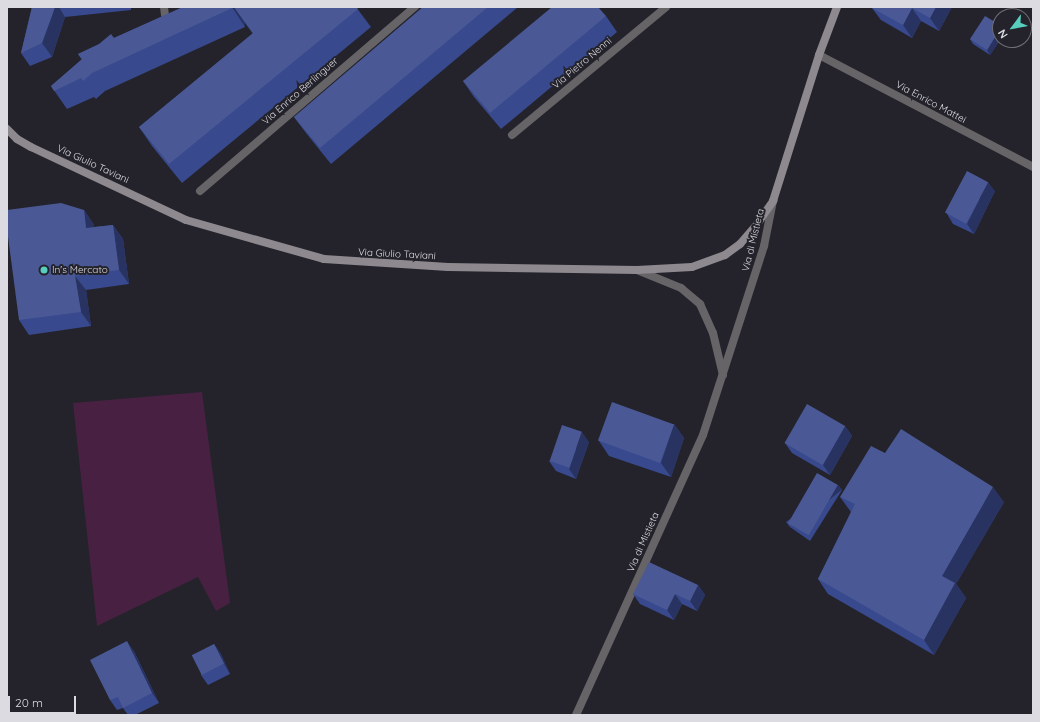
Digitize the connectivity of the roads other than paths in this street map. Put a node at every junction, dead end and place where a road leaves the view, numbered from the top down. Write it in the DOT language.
graph roads {
  1 [pos="164,7"];
  2 [pos="415,7"];
  3 [pos="666,7"];
  4 [pos="837,7"];
  5 [pos="166,24"];
  6 [pos="819,55"];
  7 [pos="7,129"];
  8 [pos="512,135"];
  9 [pos="7,137"];
  10 [pos="17,139"];
  11 [pos="1033,167"];
  12 [pos="200,190"];
  13 [pos="773,201"];
  14 [pos="637,270"];
  15 [pos="724,376"];
  16 [pos="576,715"];
  1 -- 5 [label="street"];
  2 -- 12 [label="street, Via Enrico Berlinguer"];
  3 -- 8 [label="street, Via Pietro Nenni"];
  4 -- 6 [label="main road"];
  6 -- 11 [label="street, Via Enrico Mattei"];
  6 -- 13 [label="main road"];
  7 -- 10 [label="main road, Via Giulio Taviani"];
  9 -- 10 [label="main road, Via Giulio Taviani"];
  10 -- 14 [label="main road, Via Giulio Taviani"];
  13 -- 14 [label="main road, Via Giulio Taviani"];
  13 -- 15 [label="street, Via di Mistieta"];
  14 -- 15 [label="street"];
  15 -- 16 [label="street, Via di Mistieta"];
}
